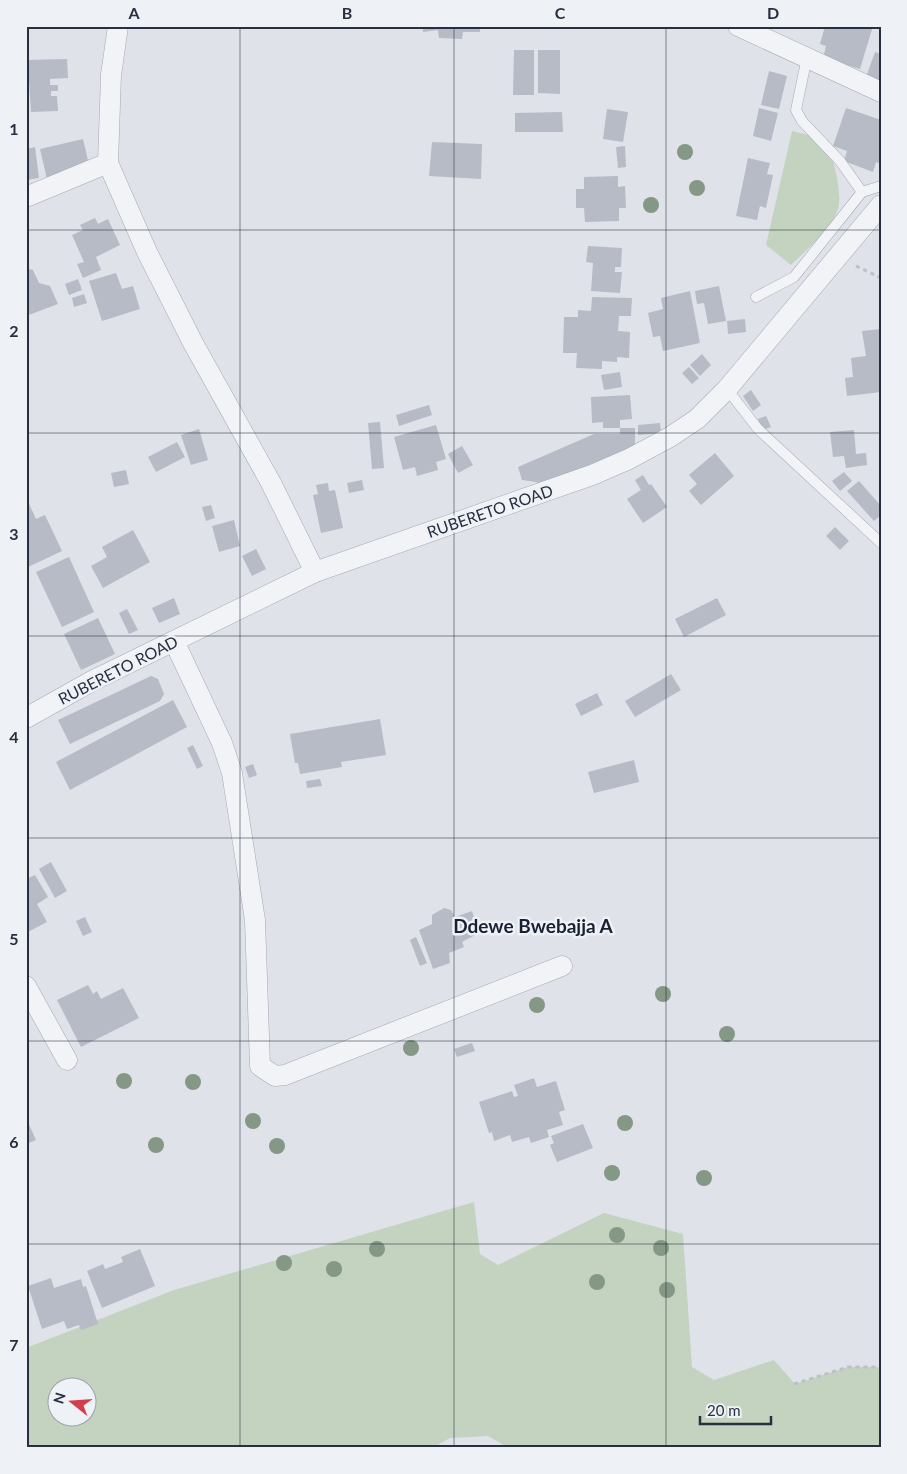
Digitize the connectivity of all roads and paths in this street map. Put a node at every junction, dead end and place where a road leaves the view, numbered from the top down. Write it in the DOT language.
graph roads {
  1 [pos="118,26"];
  2 [pos="738,26"];
  3 [pos="807,57"];
  4 [pos="881,92"];
  5 [pos="108,163"];
  6 [pos="881,186"];
  7 [pos="862,192"];
  8 [pos="26,197"];
  9 [pos="881,205"];
  10 [pos="756,297"];
  11 [pos="727,389"];
  12 [pos="881,543"];
  13 [pos="314,572"];
  14 [pos="174,641"];
  15 [pos="26,718"];
  16 [pos="562,966"];
  17 [pos="26,986"];
  18 [pos="67,1060"];
  19 [pos="881,1367"];
  20 [pos="794,1384"];
  1 -- 5 [label="street"];
  2 -- 3 [label="street"];
  3 -- 4 [label="street"];
  3 -- 7 [label="lane"];
  5 -- 8 [label="street"];
  5 -- 13 [label="street"];
  6 -- 7 [label="lane"];
  7 -- 10 [label="lane"];
  9 -- 11 [label="street, RUBERETO ROAD"];
  11 -- 12 [label="lane"];
  11 -- 13 [label="street, RUBERETO ROAD"];
  13 -- 14 [label="street, RUBERETO ROAD"];
  14 -- 15 [label="street, RUBERETO ROAD"];
  14 -- 16 [label="street"];
  17 -- 18 [label="street"];
  19 -- 20 [label="path"];
}
